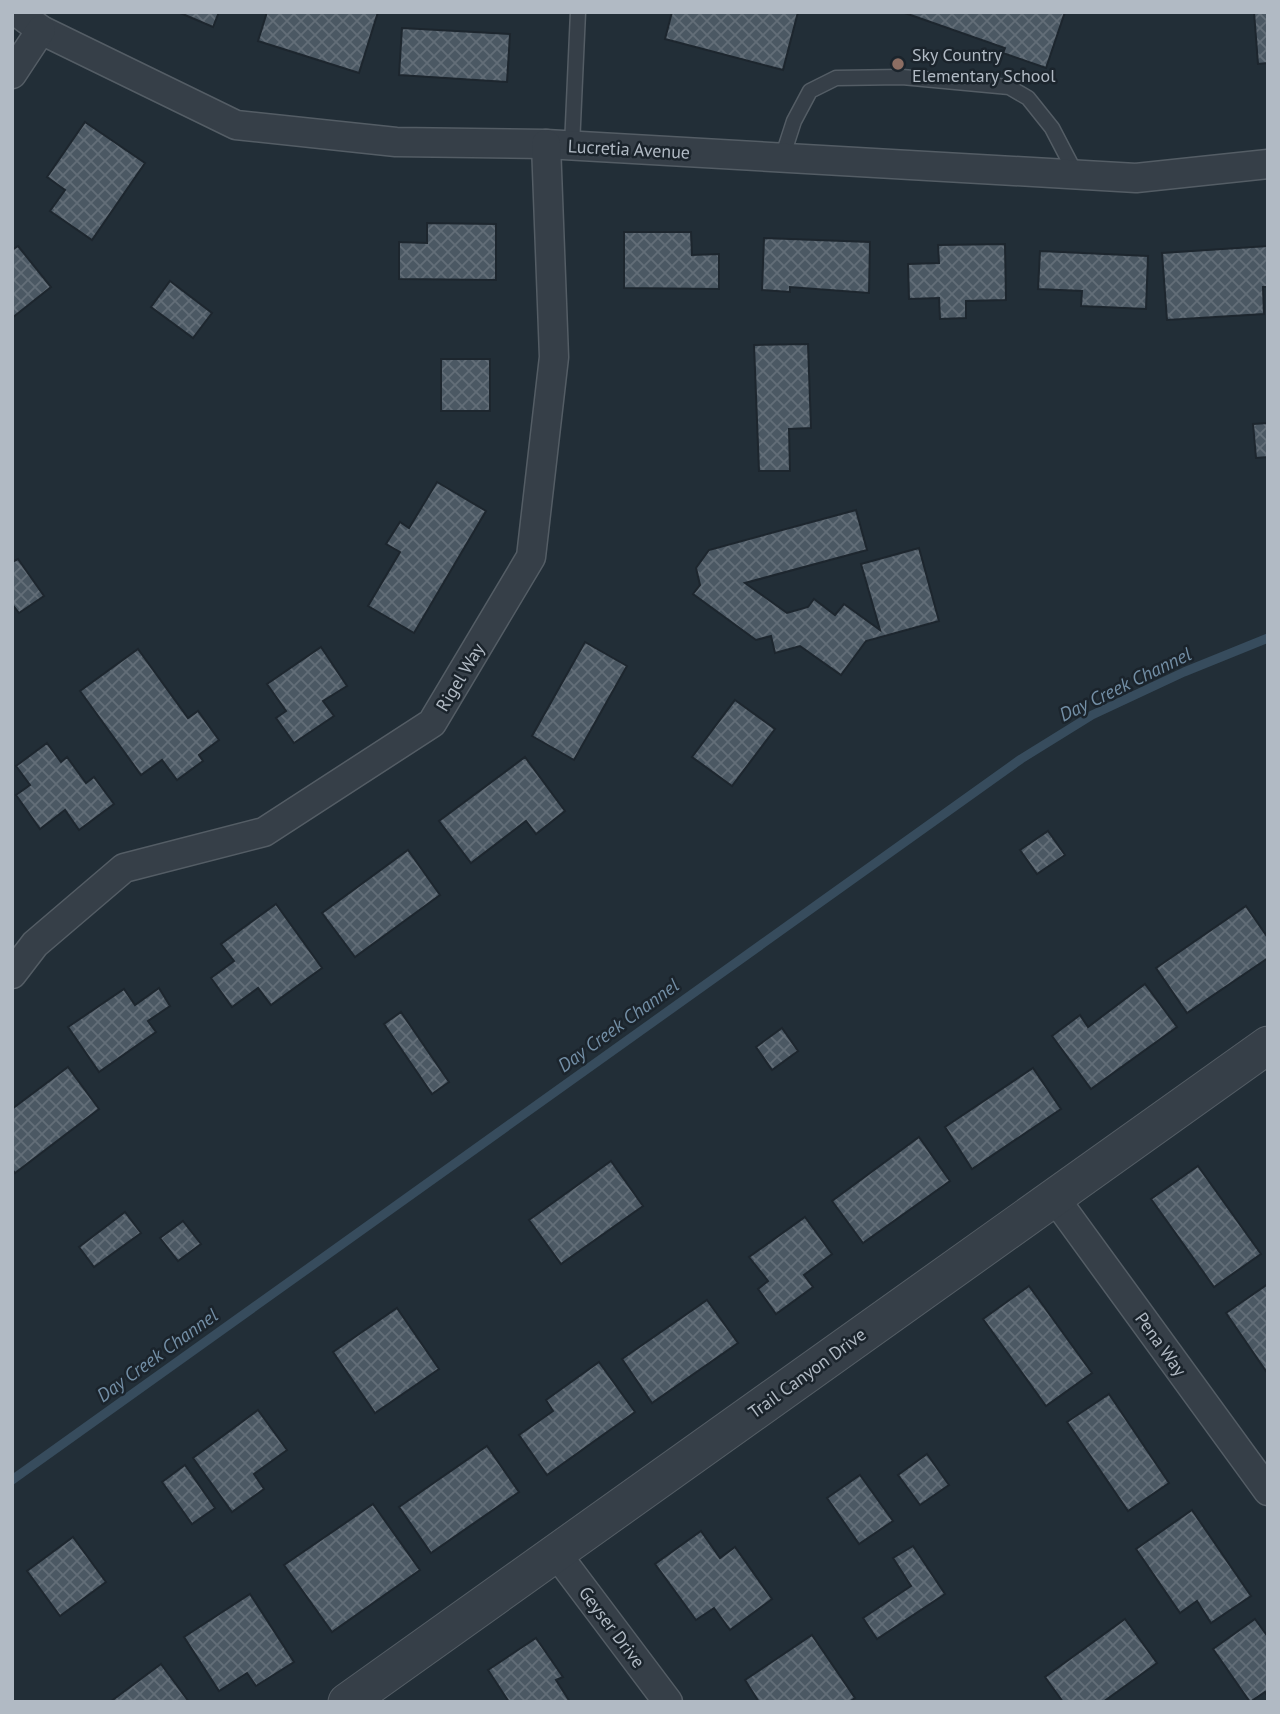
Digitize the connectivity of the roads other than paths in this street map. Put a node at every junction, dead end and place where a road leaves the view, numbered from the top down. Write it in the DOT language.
graph roads {
  1 [pos="17,12"];
  2 [pos="578,12"];
  3 [pos="41,30"];
  4 [pos="12,74"];
  5 [pos="559,145"];
  6 [pos="782,158"];
  7 [pos="1268,164"];
  8 [pos="1076,174"];
  9 [pos="12,974"];
  10 [pos="1268,1045"];
  11 [pos="1054,1197"];
  12 [pos="1268,1491"];
  13 [pos="556,1553"];
  14 [pos="347,1702"];
  15 [pos="668,1702"];
  1 -- 3 [label="street, Lucretia Avenue"];
  2 -- 5 [label="lane"];
  3 -- 4 [label="street"];
  3 -- 5 [label="street, Lucretia Avenue"];
  5 -- 6 [label="street, Lucretia Avenue"];
  5 -- 9 [label="street, Rigel Way"];
  6 -- 8 [label="street, Lucretia Avenue"];
  6 -- 8 [label="lane"];
  7 -- 8 [label="street, Lucretia Avenue"];
  10 -- 11 [label="street, Trail Canyon Drive"];
  11 -- 12 [label="street, Pena Way"];
  11 -- 13 [label="street, Trail Canyon Drive"];
  13 -- 14 [label="street, Trail Canyon Drive"];
  13 -- 15 [label="street, Geyser Drive"];
}
